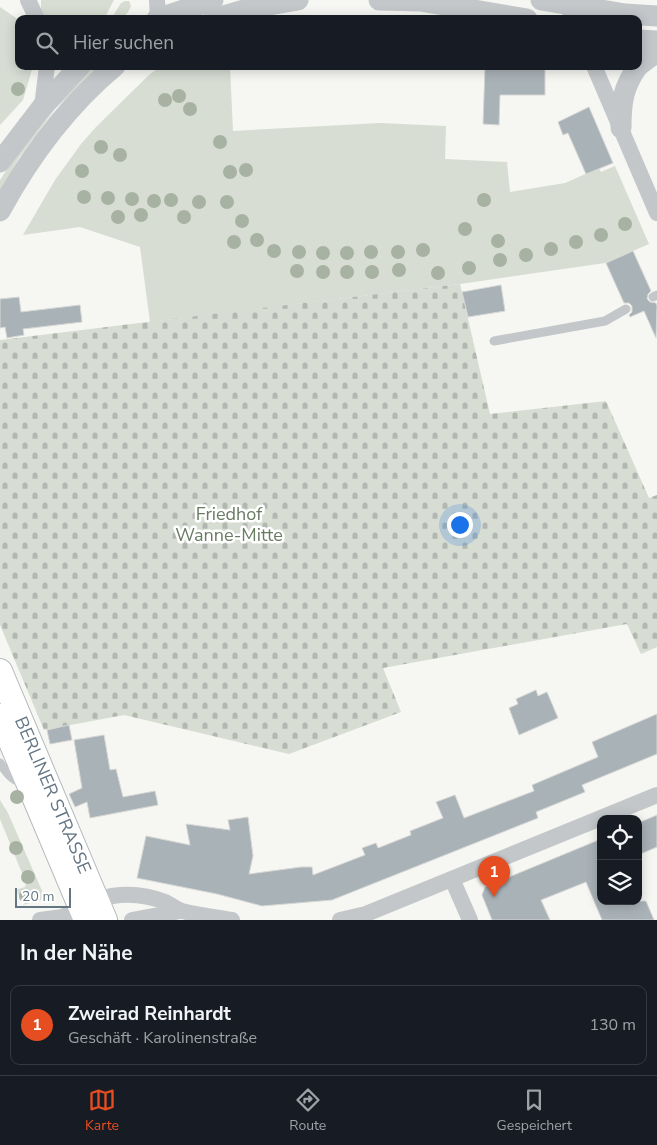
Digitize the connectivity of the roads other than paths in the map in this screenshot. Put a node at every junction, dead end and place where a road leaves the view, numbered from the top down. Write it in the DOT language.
graph roads {
  1 [pos="28,0"];
  2 [pos="157,0"];
  3 [pos="212,0"];
  4 [pos="298,0"];
  5 [pos="379,0"];
  6 [pos="541,0"];
  7 [pos="568,8"];
  8 [pos="34,15"];
  9 [pos="158,15"];
  10 [pos="169,15"];
  11 [pos="227,15"];
  12 [pos="503,15"];
  13 [pos="641,15"];
  14 [pos="642,15"];
  15 [pos="657,16"];
  16 [pos="642,40"];
  17 [pos="657,41"];
  18 [pos="657,52"];
  19 [pos="642,63"];
  20 [pos="46,70"];
  21 [pos="76,70"];
  22 [pos="111,70"];
  23 [pos="596,70"];
  24 [pos="635,70"];
  25 [pos="42,107"];
  26 [pos="620,128"];
  27 [pos="0,162"];
  28 [pos="0,210"];
  29 [pos="657,213"];
  30 [pos="626,309"];
  31 [pos="494,341"];
  32 [pos="0,670"];
  33 [pos="0,716"];
  34 [pos="0,763"];
  35 [pos="29,784"];
  36 [pos="657,795"];
  37 [pos="452,879"];
  38 [pos="180,910"];
  39 [pos="79,912"];
  40 [pos="40,920"];
  41 [pos="105,920"];
  42 [pos="132,920"];
  43 [pos="232,920"];
  44 [pos="340,920"];
  45 [pos="470,920"];
  1 -- 8 [label="street"];
  2 -- 9 [label="street"];
  3 -- 10 [label="street"];
  4 -- 11 [label="street"];
  5 -- 12 [label="street"];
  6 -- 7 [label="street"];
  7 -- 13 [label="street"];
  14 -- 15 [label="street"];
  16 -- 17 [label="street"];
  18 -- 19 [label="street"];
  20 -- 25 [label="street"];
  21 -- 25 [label="street"];
  22 -- 28 [label="street"];
  23 -- 26 [label="street"];
  24 -- 26 [label="street"];
  25 -- 27 [label="street"];
  26 -- 29 [label="street"];
  30 -- 31 [label="lane"];
  32 -- 39 [label="main road, BERLINER STRASSE"];
  33 -- 35 [label="main road, BERLINER STRASSE"];
  34 -- 35 [label="lane"];
  35 -- 39 [label="main road, BERLINER STRASSE"];
  36 -- 37 [label="street"];
  37 -- 44 [label="street"];
  37 -- 45 [label="street"];
  38 -- 39 [label="street"];
  38 -- 42 [label="street"];
  38 -- 43 [label="street"];
  39 -- 40 [label="street"];
  39 -- 41 [label="main road, BERLINER STRASSE"];
}
